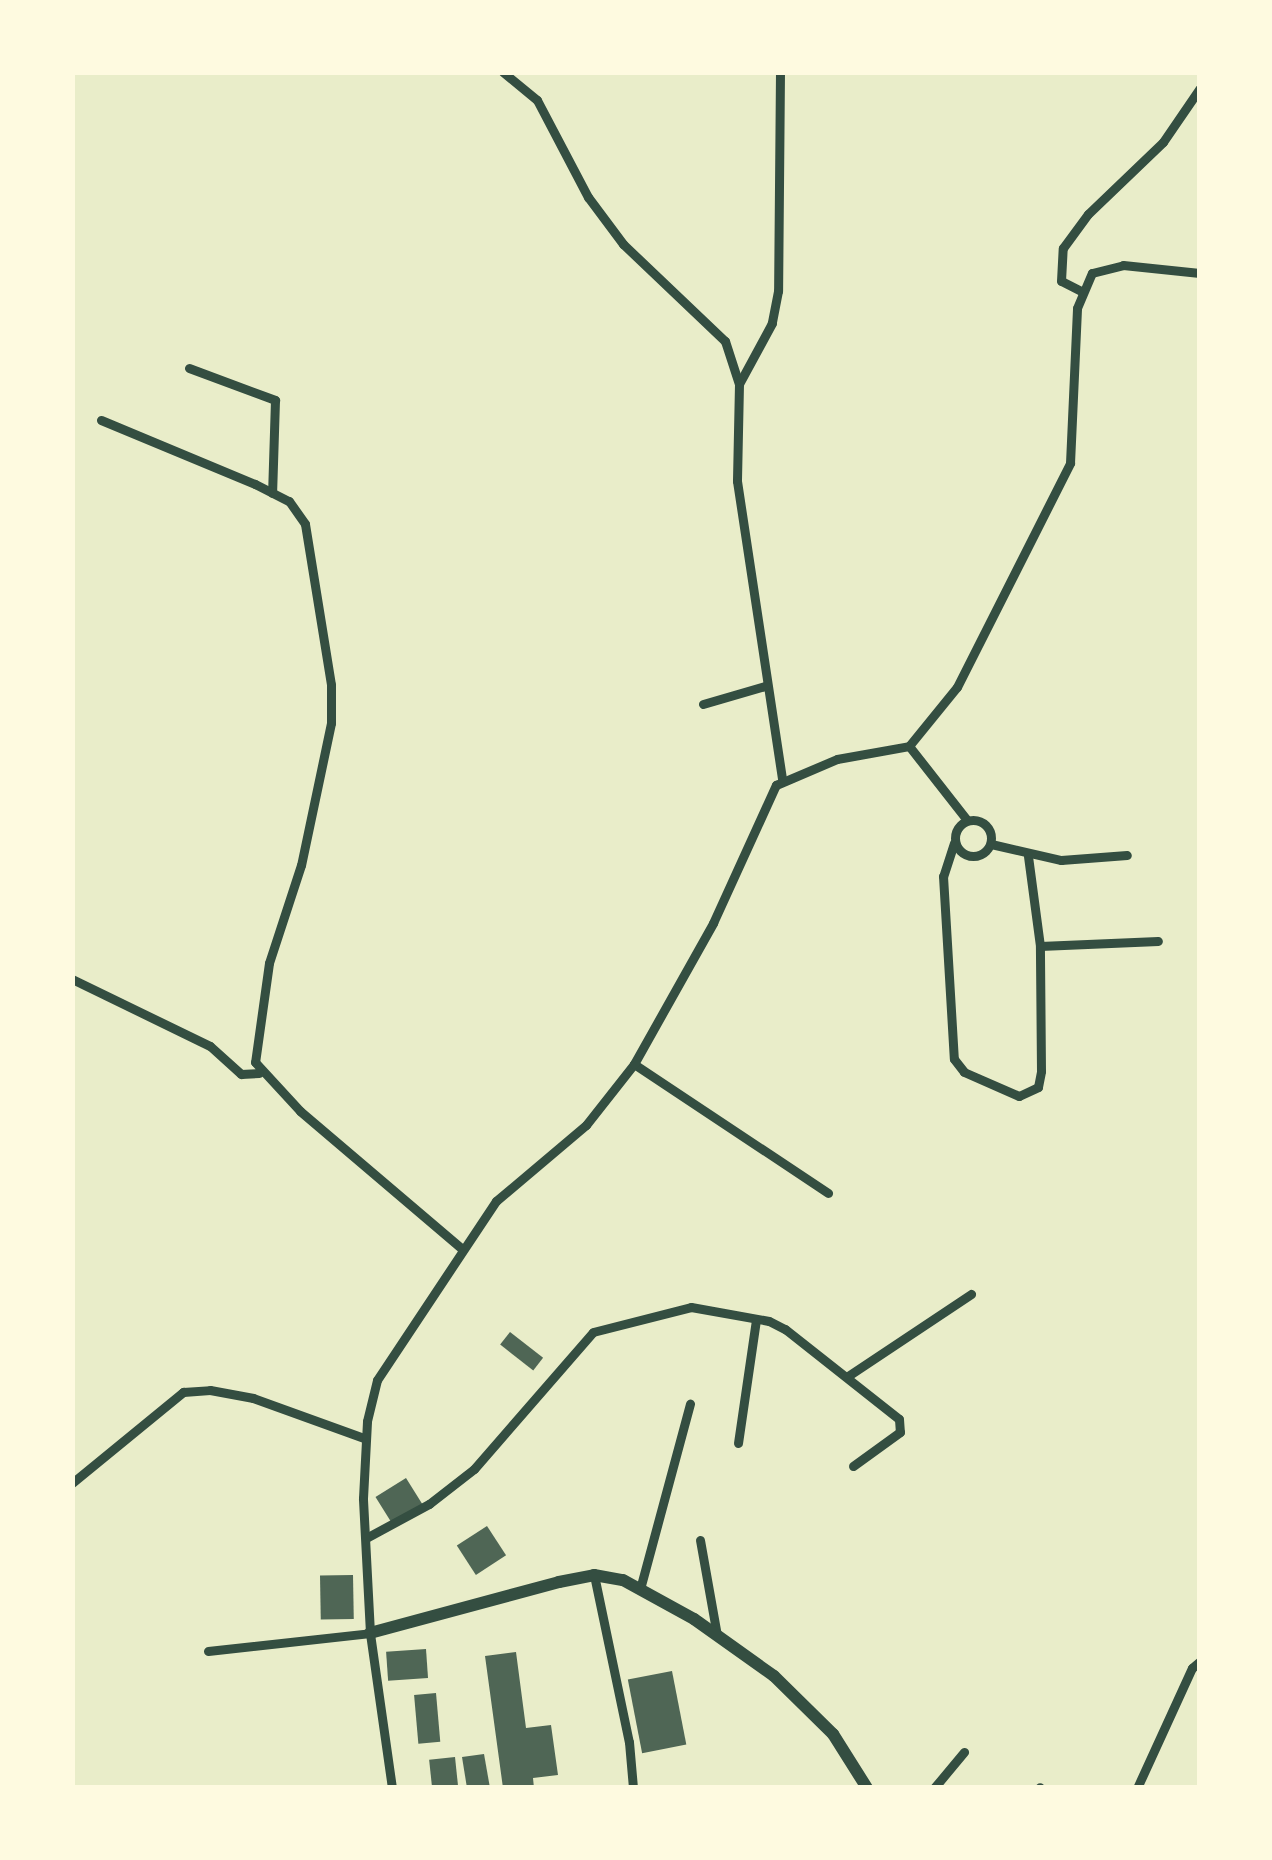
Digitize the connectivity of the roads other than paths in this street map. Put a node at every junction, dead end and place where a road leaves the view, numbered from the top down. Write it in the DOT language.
graph roads {
  1 [pos="503,72"];
  2 [pos="780,72"];
  3 [pos="1200,88"];
  4 [pos="1200,273"];
  5 [pos="1081,291"];
  6 [pos="189,368"];
  7 [pos="739,384"];
  8 [pos="100,420"];
  9 [pos="272,493"];
  10 [pos="766,686"];
  11 [pos="703,704"];
  12 [pos="909,746"];
  13 [pos="782,779"];
  14 [pos="968,820"];
  15 [pos="954,842"];
  16 [pos="991,844"];
  17 [pos="1127,855"];
  18 [pos="1028,856"];
  19 [pos="1158,941"];
  20 [pos="1040,946"];
  21 [pos="72,979"];
  22 [pos="634,1064"];
  23 [pos="259,1072"];
  24 [pos="828,1192"];
  25 [pos="462,1249"];
  26 [pos="971,1294"];
  27 [pos="756,1319"];
  28 [pos="848,1376"];
  29 [pos="690,1405"];
  30 [pos="366,1439"];
  31 [pos="738,1443"];
  32 [pos="853,1466"];
  33 [pos="72,1483"];
  34 [pos="366,1538"];
  35 [pos="700,1540"];
  36 [pos="594,1575"];
  37 [pos="640,1589"];
  38 [pos="370,1633"];
  39 [pos="718,1635"];
  40 [pos="208,1651"];
  41 [pos="1200,1661"];
  42 [pos="964,1752"];
  43 [pos="392,1788"];
  44 [pos="633,1788"];
  45 [pos="867,1788"];
  46 [pos="934,1788"];
  47 [pos="1137,1788"];
  1 -- 7 [label="street"];
  2 -- 7 [label="street"];
  3 -- 5 [label="street"];
  4 -- 5 [label="street"];
  5 -- 12 [label="street"];
  6 -- 9 [label="street"];
  7 -- 10 [label="street"];
  8 -- 9 [label="street"];
  9 -- 23 [label="street"];
  10 -- 11 [label="street"];
  10 -- 13 [label="street"];
  12 -- 13 [label="street"];
  12 -- 14 [label="street"];
  13 -- 22 [label="street"];
  14 -- 15 [label="street"];
  14 -- 16 [label="street"];
  15 -- 16 [label="street"];
  15 -- 20 [label="street"];
  16 -- 18 [label="street"];
  17 -- 18 [label="street"];
  18 -- 20 [label="street"];
  19 -- 20 [label="street"];
  21 -- 23 [label="street"];
  22 -- 24 [label="street"];
  22 -- 25 [label="street"];
  23 -- 25 [label="street"];
  25 -- 30 [label="street"];
  26 -- 28 [label="street"];
  27 -- 28 [label="street"];
  27 -- 31 [label="street"];
  27 -- 34 [label="street"];
  28 -- 32 [label="street"];
  29 -- 37 [label="street"];
  30 -- 33 [label="street"];
  30 -- 34 [label="street"];
  34 -- 38 [label="street"];
  35 -- 39 [label="street"];
  36 -- 37 [label="street"];
  36 -- 38 [label="street"];
  36 -- 44 [label="street"];
  37 -- 39 [label="street"];
  38 -- 40 [label="street"];
  38 -- 43 [label="street"];
  39 -- 45 [label="street"];
  41 -- 47 [label="street"];
  42 -- 46 [label="street"];
}
